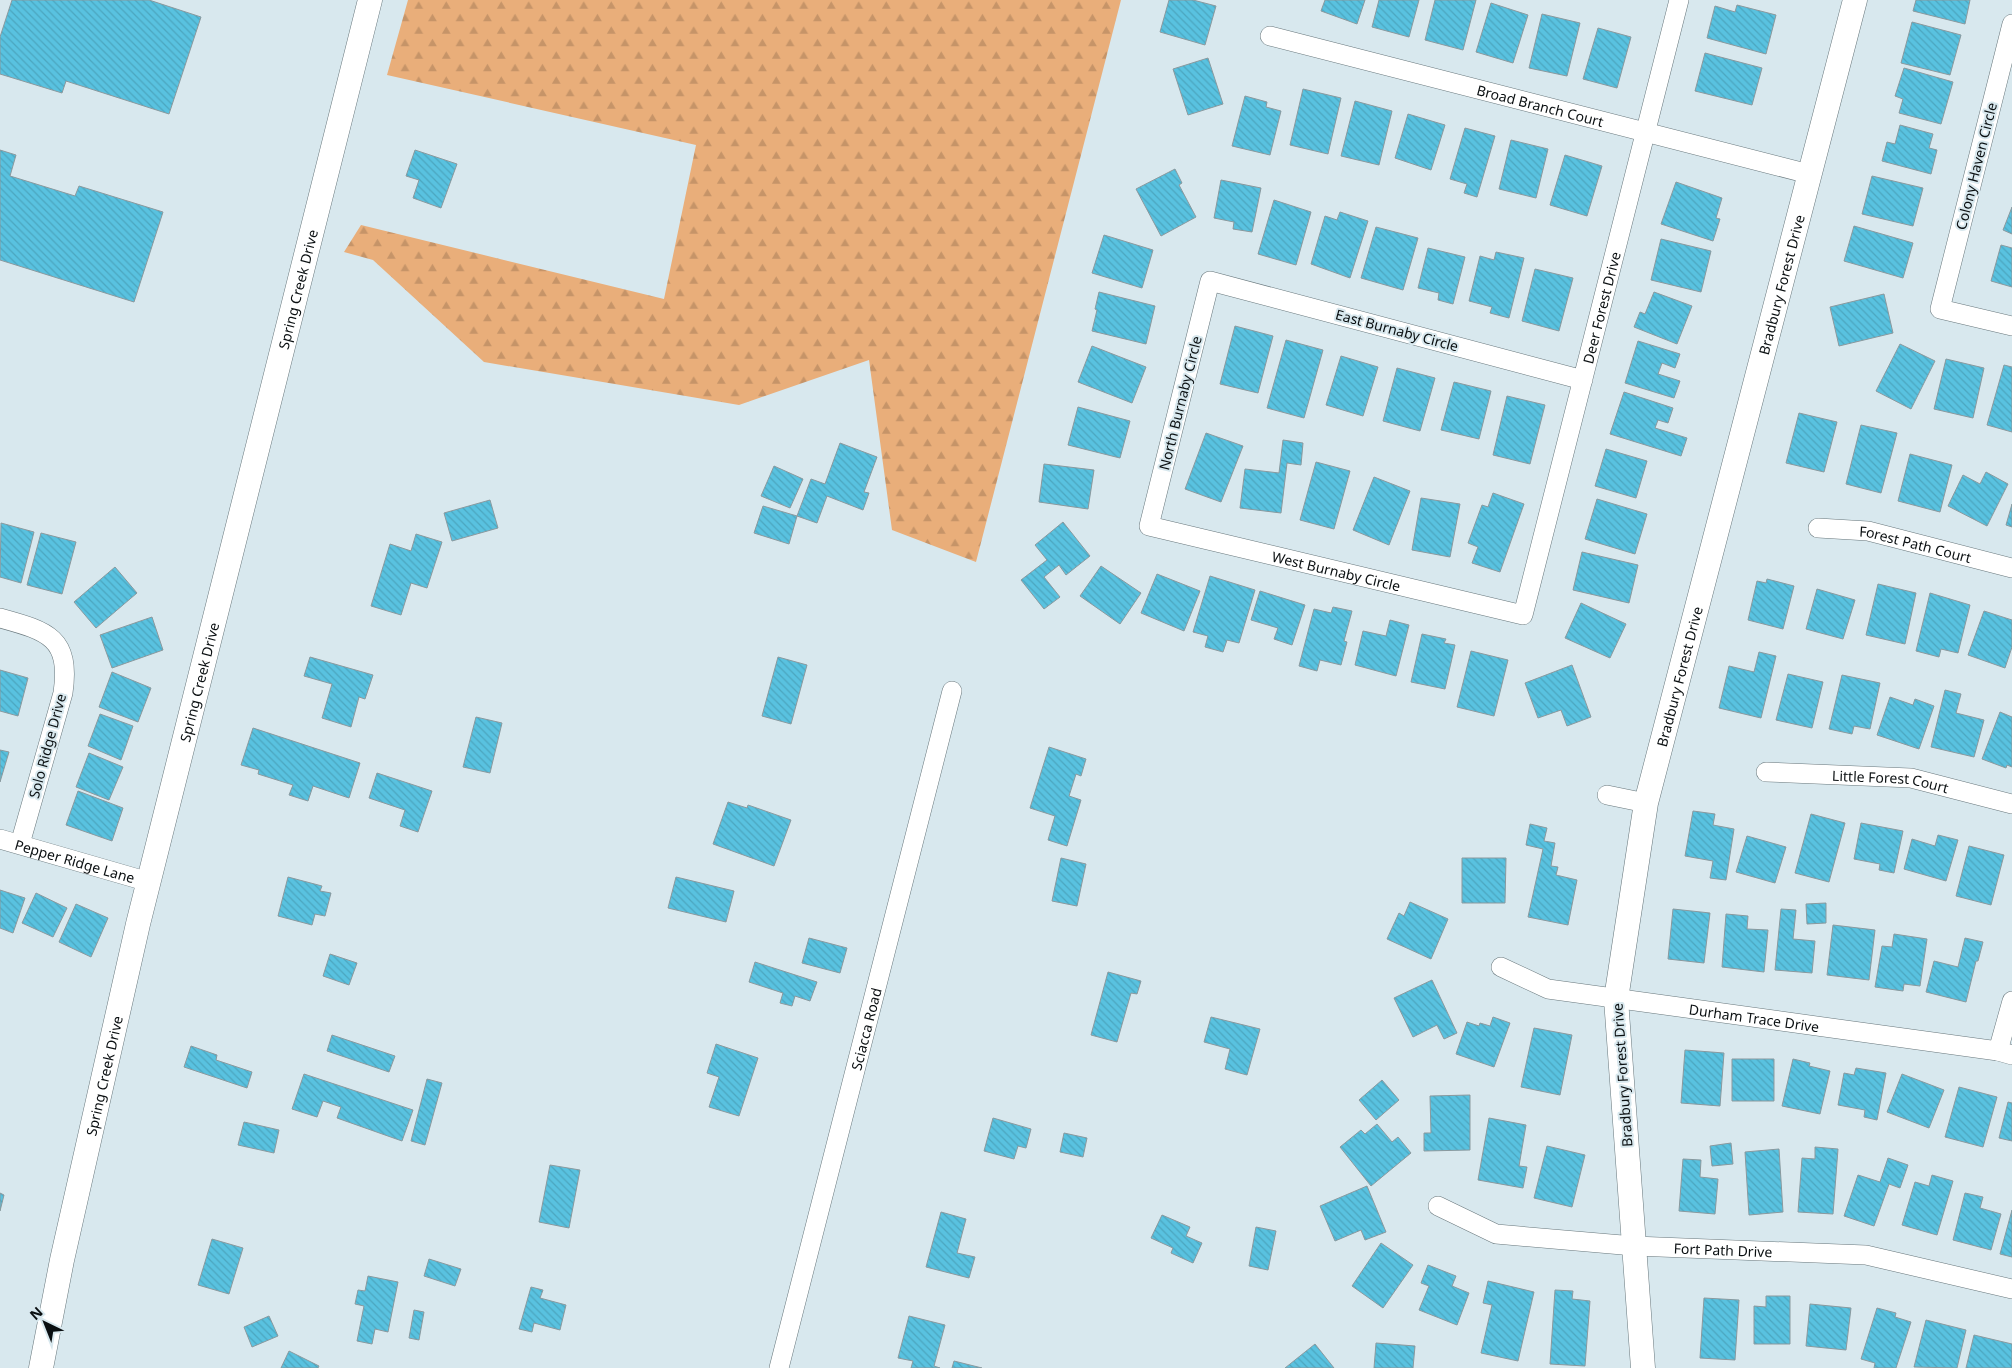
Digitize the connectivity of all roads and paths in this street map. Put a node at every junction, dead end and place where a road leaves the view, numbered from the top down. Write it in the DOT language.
graph roads {
  1 [pos="370,0"];
  2 [pos="1679,0"];
  3 [pos="1855,0"];
  4 [pos="2012,24"];
  5 [pos="1270,36"];
  6 [pos="1646,132"];
  7 [pos="1809,174"];
  8 [pos="1210,281"];
  9 [pos="2012,326"];
  10 [pos="1583,380"];
  11 [pos="1149,526"];
  12 [pos="1818,528"];
  13 [pos="2012,568"];
  14 [pos="1523,615"];
  15 [pos="0,618"];
  16 [pos="952,691"];
  17 [pos="1766,772"];
  18 [pos="1607,795"];
  19 [pos="1646,803"];
  20 [pos="2012,804"];
  21 [pos="0,839"];
  22 [pos="20,844"];
  23 [pos="149,882"];
  24 [pos="1502,967"];
  25 [pos="1616,999"];
  26 [pos="2012,1000"];
  27 [pos="2005,1053"];
  28 [pos="1438,1206"];
  29 [pos="1634,1246"];
  30 [pos="2012,1290"];
  31 [pos="41,1368"];
  32 [pos="779,1368"];
  33 [pos="1643,1368"];
  1 -- 23 [label="street, Spring Creek Drive"];
  2 -- 6 [label="street, Deer Forest Drive"];
  3 -- 7 [label="street, Bradbury Forest Drive"];
  4 -- 9 [label="street, Colony Haven Circle"];
  5 -- 6 [label="street, Broad Branch Court"];
  6 -- 7 [label="street, Broad Branch Court"];
  6 -- 10 [label="street, Deer Forest Drive"];
  7 -- 19 [label="street, Bradbury Forest Drive"];
  8 -- 10 [label="street, East Burnaby Circle"];
  8 -- 11 [label="street, North Burnaby Circle"];
  10 -- 14 [label="street, Deer Forest Drive"];
  11 -- 14 [label="street, West Burnaby Circle"];
  12 -- 13 [label="street, Forest Path Court"];
  15 -- 22 [label="street, Solo Ridge Drive"];
  16 -- 32 [label="street, Sciacca Road"];
  17 -- 20 [label="street, Little Forest Court"];
  18 -- 19 [label="street"];
  19 -- 25 [label="street, Bradbury Forest Drive"];
  21 -- 22 [label="street, Pepper Ridge Lane"];
  22 -- 23 [label="street, Pepper Ridge Lane"];
  23 -- 31 [label="street, Spring Creek Drive"];
  24 -- 25 [label="street, Durham Trace Drive"];
  25 -- 27 [label="street, Durham Trace Drive"];
  25 -- 29 [label="street, Bradbury Forest Drive"];
  26 -- 27 [label="street"];
  28 -- 29 [label="street, Fort Path Drive"];
  29 -- 30 [label="street, Fort Path Drive"];
  29 -- 33 [label="street, Bradbury Forest Drive"];
}
